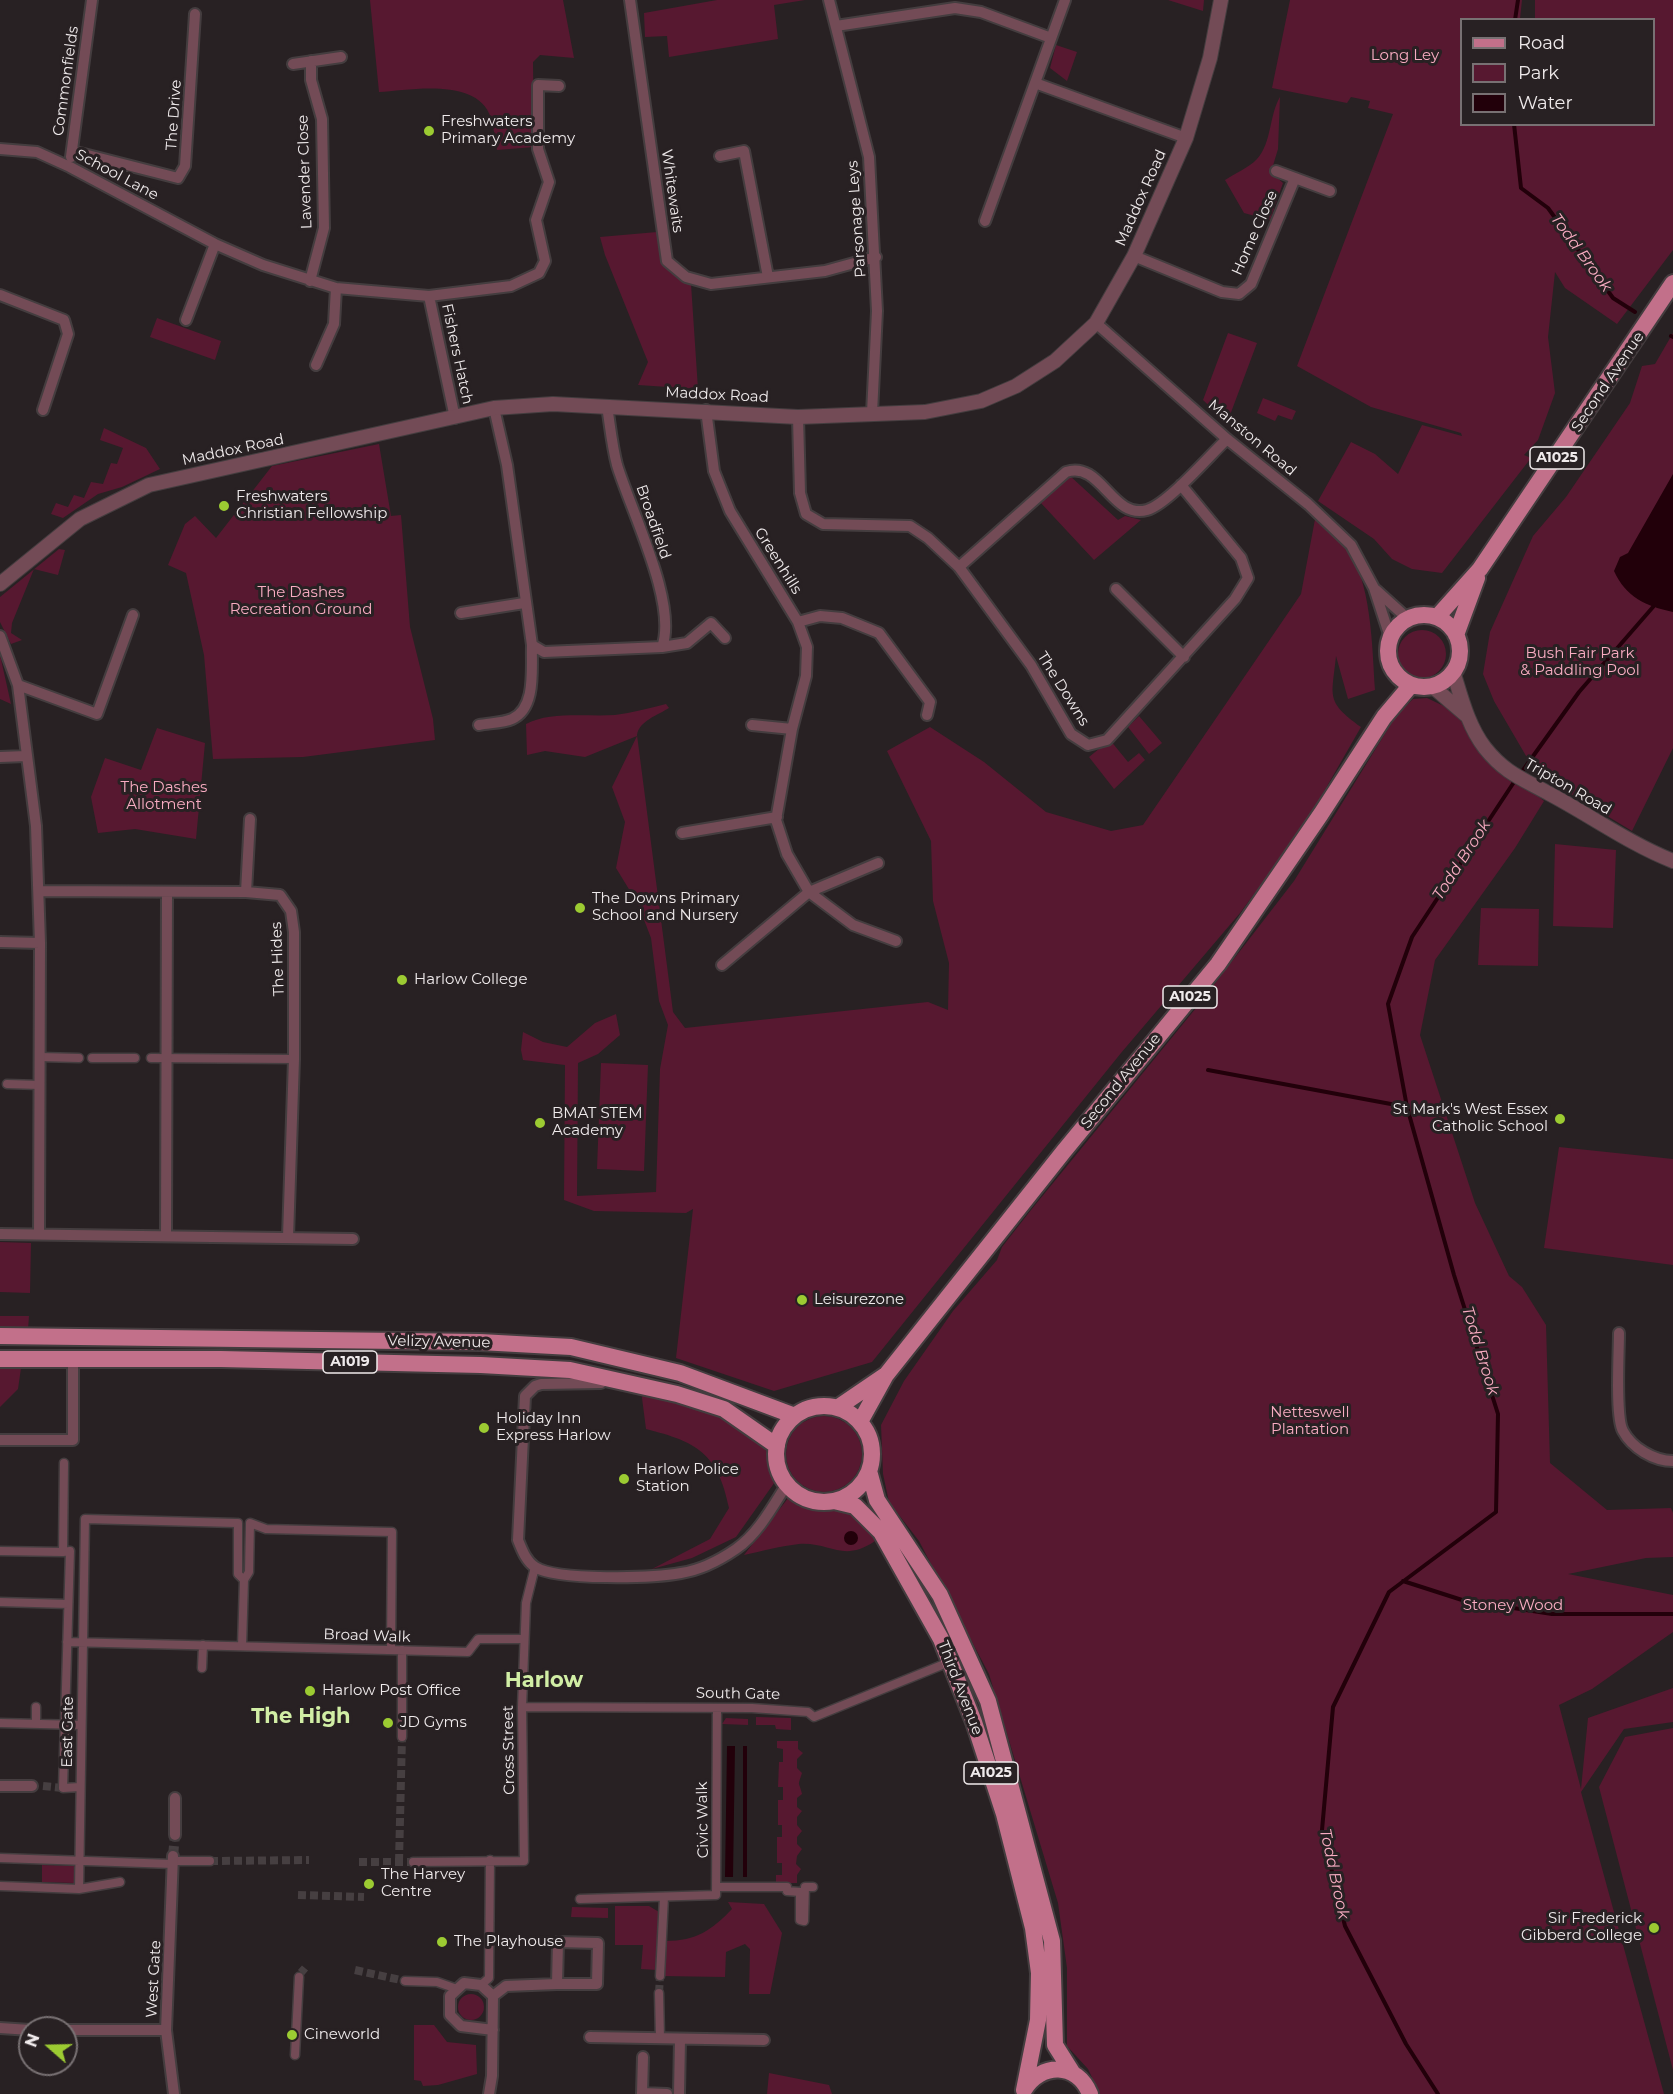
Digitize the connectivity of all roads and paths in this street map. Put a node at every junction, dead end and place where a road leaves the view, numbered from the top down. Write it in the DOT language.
graph roads {
  1 [pos="92,0"];
  2 [pos="630,0"];
  3 [pos="828,0"];
  4 [pos="1065,0"];
  5 [pos="1221,0"];
  6 [pos="195,14"];
  7 [pos="836,26"];
  8 [pos="1051,38"];
  9 [pos="341,57"];
  10 [pos="311,61"];
  11 [pos="293,64"];
  12 [pos="1035,83"];
  13 [pos="559,86"];
  14 [pos="1186,138"];
  15 [pos="0,149"];
  16 [pos="72,151"];
  17 [pos="720,156"];
  18 [pos="70,166"];
  19 [pos="1276,171"];
  20 [pos="1295,178"];
  21 [pos="1330,191"];
  22 [pos="985,221"];
  23 [pos="214,244"];
  24 [pos="1134,256"];
  25 [pos="876,257"];
  26 [pos="768,277"];
  27 [pos="310,281"];
  28 [pos="1673,283"];
  29 [pos="336,288"];
  30 [pos="0,295"];
  31 [pos="429,296"];
  32 [pos="186,320"];
  33 [pos="1096,323"];
  34 [pos="316,364"];
  35 [pos="607,406"];
  36 [pos="494,408"];
  37 [pos="43,410"];
  38 [pos="706,410"];
  39 [pos="872,413"];
  40 [pos="798,417"];
  41 [pos="455,418"];
  42 [pos="1227,439"];
  43 [pos="1181,485"];
  44 [pos="959,567"];
  45 [pos="1480,569"];
  46 [pos="0,584"];
  47 [pos="1374,588"];
  48 [pos="1116,590"];
  49 [pos="524,603"];
  50 [pos="461,613"];
  51 [pos="133,615"];
  52 [pos="1437,617"];
  53 [pos="1407,618"];
  54 [pos="798,622"];
  55 [pos="1456,635"];
  56 [pos="0,636"];
  57 [pos="1390,637"];
  58 [pos="725,638"];
  59 [pos="532,645"];
  60 [pos="662,647"];
  61 [pos="1184,657"];
  62 [pos="1453,671"];
  63 [pos="1396,674"];
  64 [pos="18,685"];
  65 [pos="1411,685"];
  66 [pos="1432,686"];
  67 [pos="927,715"];
  68 [pos="1467,716"];
  69 [pos="1384,717"];
  70 [pos="479,725"];
  71 [pos="752,725"];
  72 [pos="792,729"];
  73 [pos="26,756"];
  74 [pos="0,757"];
  75 [pos="777,817"];
  76 [pos="250,819"];
  77 [pos="682,833"];
  78 [pos="1673,861"];
  79 [pos="878,863"];
  80 [pos="39,891"];
  81 [pos="167,892"];
  82 [pos="246,892"];
  83 [pos="809,892"];
  84 [pos="896,941"];
  85 [pos="0,942"];
  86 [pos="40,943"];
  87 [pos="722,965"];
  88 [pos="40,1057"];
  89 [pos="79,1058"];
  90 [pos="92,1058"];
  91 [pos="135,1058"];
  92 [pos="151,1058"];
  93 [pos="166,1058"];
  94 [pos="294,1059"];
  95 [pos="7,1084"];
  96 [pos="40,1084"];
  97 [pos="0,1234"];
  98 [pos="39,1234"];
  99 [pos="166,1236"];
  100 [pos="288,1237"];
  101 [pos="353,1239"];
  102 [pos="1619,1333"];
  103 [pos="0,1336"];
  104 [pos="0,1359"];
  105 [pos="73,1361"];
  106 [pos="886,1375"];
  107 [pos="626,1383"];
  108 [pos="837,1408"];
  109 [pos="795,1416"];
  110 [pos="860,1422"];
  111 [pos="0,1440"];
  112 [pos="777,1446"];
  113 [pos="1673,1461"];
  114 [pos="64,1463"];
  115 [pos="869,1471"];
  116 [pos="787,1484"];
  117 [pos="834,1501"];
  118 [pos="0,1551"];
  119 [pos="63,1551"];
  120 [pos="535,1567"];
  121 [pos="244,1580"];
  122 [pos="0,1602"];
  123 [pos="68,1604"];
  124 [pos="524,1639"];
  125 [pos="67,1642"];
  126 [pos="83,1643"];
  127 [pos="203,1645"];
  128 [pos="242,1646"];
  129 [pos="391,1650"];
  130 [pos="402,1650"];
  131 [pos="942,1665"];
  132 [pos="202,1668"];
  133 [pos="36,1707"];
  134 [pos="522,1707"];
  135 [pos="717,1708"];
  136 [pos="0,1723"];
  137 [pos="36,1724"];
  138 [pos="65,1724"];
  139 [pos="81,1725"];
  140 [pos="402,1737"];
  141 [pos="0,1786"];
  142 [pos="37,1786"];
  143 [pos="80,1787"];
  144 [pos="175,1798"];
  145 [pos="175,1835"];
  146 [pos="0,1858"];
  147 [pos="173,1860"];
  148 [pos="490,1860"];
  149 [pos="79,1861"];
  150 [pos="210,1861"];
  151 [pos="413,1862"];
  152 [pos="120,1882"];
  153 [pos="0,1886"];
  154 [pos="813,1887"];
  155 [pos="78,1889"];
  156 [pos="716,1891"];
  157 [pos="664,1898"];
  158 [pos="580,1899"];
  159 [pos="660,1976"];
  160 [pos="299,1977"];
  161 [pos="405,1981"];
  162 [pos="557,1983"];
  163 [pos="481,1985"];
  164 [pos="457,1989"];
  165 [pos="659,1993"];
  166 [pos="493,1996"];
  167 [pos="0,2028"];
  168 [pos="18,2029"];
  169 [pos="78,2030"];
  170 [pos="166,2030"];
  171 [pos="493,2030"];
  172 [pos="590,2037"];
  173 [pos="660,2038"];
  174 [pos="680,2039"];
  175 [pos="764,2040"];
  176 [pos="295,2055"];
  177 [pos="643,2057"];
  178 [pos="1072,2072"];
  179 [pos="1023,2092"];
  180 [pos="174,2094"];
  181 [pos="489,2094"];
  182 [pos="642,2094"];
  183 [pos="667,2094"];
  184 [pos="679,2094"];
  185 [pos="1090,2094"];
  1 -- 16 [label="street, Commonfields"];
  2 -- 26 [label="street, Whitewaits"];
  3 -- 7 [label="street, Parsonage Leys"];
  4 -- 8 [label="street"];
  5 -- 14 [label="street, Maddox Road"];
  6 -- 16 [label="street, The Drive"];
  7 -- 8 [label="street"];
  7 -- 25 [label="street, Parsonage Leys"];
  8 -- 12 [label="street"];
  9 -- 10 [label="street"];
  10 -- 11 [label="street"];
  10 -- 27 [label="street, Lavender Close"];
  12 -- 14 [label="street"];
  12 -- 22 [label="street"];
  13 -- 31 [label="street, School Lane"];
  14 -- 24 [label="street, Maddox Road"];
  15 -- 18 [label="street, School Lane"];
  16 -- 18 [label="street, Commonfields"];
  17 -- 26 [label="street"];
  18 -- 23 [label="street, School Lane"];
  19 -- 20 [label="street, Home Close"];
  20 -- 21 [label="street, Home Close"];
  20 -- 24 [label="street, Home Close"];
  23 -- 27 [label="street, School Lane"];
  23 -- 32 [label="street"];
  24 -- 33 [label="street, Maddox Road"];
  25 -- 26 [label="street, Whitewaits"];
  25 -- 39 [label="street, Parsonage Leys"];
  27 -- 29 [label="street, School Lane"];
  28 -- 45 [label="main road, Second Avenue / A1025"];
  29 -- 31 [label="street, School Lane"];
  29 -- 34 [label="street"];
  30 -- 37 [label="street"];
  31 -- 41 [label="street, Fishers Hatch"];
  33 -- 39 [label="street, Maddox Road"];
  33 -- 42 [label="street, Manston Road"];
  35 -- 36 [label="street, Maddox Road"];
  35 -- 38 [label="street, Maddox Road"];
  35 -- 60 [label="street, Broadfield"];
  36 -- 41 [label="street, Maddox Road"];
  36 -- 49 [label="street"];
  38 -- 40 [label="street, Maddox Road"];
  38 -- 54 [label="street, Greenhills"];
  39 -- 40 [label="street, Maddox Road"];
  40 -- 44 [label="street, The Downs"];
  41 -- 46 [label="street, Maddox Road"];
  42 -- 43 [label="street"];
  42 -- 47 [label="street, Manston Road"];
  43 -- 44 [label="street"];
  43 -- 61 [label="street, The Downs"];
  44 -- 61 [label="street, The Downs"];
  45 -- 52 [label="main road, Second Avenue / A1025"];
  45 -- 55 [label="main road, Second Avenue / A1025"];
  47 -- 53 [label="street, Manston Road"];
  47 -- 57 [label="street, Manston Road"];
  48 -- 61 [label="street"];
  49 -- 50 [label="street"];
  49 -- 59 [label="street"];
  51 -- 64 [label="street"];
  52 -- 53 [label="main road"];
  52 -- 55 [label="main road"];
  53 -- 57 [label="main road"];
  54 -- 67 [label="street"];
  54 -- 72 [label="street, Greenhills"];
  55 -- 62 [label="main road"];
  56 -- 64 [label="street"];
  57 -- 63 [label="main road"];
  58 -- 60 [label="street"];
  59 -- 60 [label="street"];
  59 -- 70 [label="street"];
  62 -- 66 [label="main road"];
  62 -- 68 [label="street, Tripton Road"];
  63 -- 65 [label="main road"];
  63 -- 69 [label="main road, Second Avenue / A1025"];
  64 -- 73 [label="street"];
  65 -- 66 [label="main road"];
  65 -- 69 [label="main road, Second Avenue / A1025"];
  66 -- 68 [label="street, Tripton Road"];
  68 -- 78 [label="street, Tripton Road"];
  69 -- 106 [label="main road, Second Avenue / A1025"];
  71 -- 72 [label="street"];
  72 -- 75 [label="street, Greenhills"];
  73 -- 74 [label="street"];
  73 -- 80 [label="street"];
  75 -- 77 [label="street"];
  75 -- 83 [label="street, Greenhills"];
  76 -- 82 [label="street"];
  79 -- 83 [label="street"];
  80 -- 81 [label="street, The Hides"];
  80 -- 86 [label="street"];
  81 -- 82 [label="street, The Hides"];
  81 -- 93 [label="street"];
  82 -- 94 [label="street, The Hides"];
  83 -- 84 [label="street, Greenhills"];
  83 -- 87 [label="street"];
  85 -- 86 [label="street"];
  86 -- 88 [label="street"];
  88 -- 89 [label="street"];
  88 -- 96 [label="street"];
  90 -- 91 [label="street"];
  92 -- 93 [label="street"];
  93 -- 94 [label="street"];
  93 -- 99 [label="street"];
  94 -- 100 [label="street, The Hides"];
  95 -- 96 [label="street"];
  96 -- 98 [label="street"];
  97 -- 98 [label="street"];
  98 -- 99 [label="street"];
  99 -- 100 [label="street"];
  100 -- 101 [label="street"];
  102 -- 113 [label="street"];
  103 -- 109 [label="main road, Velizy Avenue / A1019"];
  104 -- 105 [label="main road, Velizy Avenue / A1019"];
  105 -- 107 [label="main road, Velizy Avenue / A1019"];
  105 -- 111 [label="street"];
  106 -- 108 [label="main road, Second Avenue / A1025"];
  106 -- 110 [label="main road, Second Avenue / A1025"];
  107 -- 112 [label="main road, Velizy Avenue / A1019"];
  107 -- 120 [label="street"];
  108 -- 109 [label="main road"];
  108 -- 110 [label="main road"];
  109 -- 112 [label="main road"];
  110 -- 115 [label="main road"];
  112 -- 116 [label="main road"];
  114 -- 119 [label="street"];
  115 -- 117 [label="main road"];
  115 -- 178 [label="main road, Third Avenue / A1025"];
  116 -- 117 [label="main road"];
  116 -- 120 [label="street"];
  117 -- 179 [label="main road, Third Avenue / A1025"];
  118 -- 119 [label="street"];
  119 -- 123 [label="street"];
  120 -- 124 [label="street, Cross Street"];
  121 -- 126 [label="street, East Gate"];
  121 -- 128 [label="street"];
  121 -- 129 [label="street"];
  122 -- 123 [label="street"];
  123 -- 125 [label="street"];
  124 -- 130 [label="street, Broad Walk"];
  124 -- 134 [label="street, Cross Street"];
  125 -- 126 [label="street, Broad Walk"];
  125 -- 138 [label="street"];
  126 -- 127 [label="street, Broad Walk"];
  126 -- 139 [label="street, East Gate"];
  127 -- 128 [label="street, Broad Walk"];
  127 -- 132 [label="street"];
  128 -- 129 [label="street, Broad Walk"];
  129 -- 130 [label="street, Broad Walk"];
  130 -- 140 [label="street"];
  131 -- 135 [label="street, South Gate"];
  133 -- 137 [label="street"];
  134 -- 135 [label="street, South Gate"];
  134 -- 148 [label="street, Cross Street"];
  135 -- 156 [label="street, Civic Walk"];
  136 -- 137 [label="street"];
  137 -- 138 [label="street"];
  138 -- 139 [label="street"];
  138 -- 143 [label="street"];
  139 -- 143 [label="street, East Gate"];
  141 -- 142 [label="street"];
  143 -- 149 [label="street, East Gate"];
  144 -- 145 [label="street"];
  146 -- 149 [label="street"];
  147 -- 149 [label="street"];
  147 -- 150 [label="street"];
  147 -- 170 [label="street, West Gate"];
  148 -- 151 [label="street"];
  148 -- 163 [label="street"];
  149 -- 155 [label="street, East Gate"];
  152 -- 155 [label="street"];
  153 -- 155 [label="street"];
  154 -- 156 [label="street"];
  156 -- 157 [label="street"];
  157 -- 158 [label="street"];
  157 -- 159 [label="street"];
  160 -- 176 [label="street"];
  161 -- 164 [label="street"];
  162 -- 162 [label="street"];
  162 -- 166 [label="street"];
  163 -- 164 [label="street"];
  163 -- 166 [label="street"];
  164 -- 171 [label="street"];
  165 -- 173 [label="street"];
  166 -- 171 [label="street"];
  167 -- 168 [label="street"];
  169 -- 170 [label="street"];
  170 -- 180 [label="street, West Gate"];
  171 -- 181 [label="street"];
  172 -- 173 [label="street"];
  173 -- 174 [label="street"];
  174 -- 175 [label="street"];
  174 -- 184 [label="street"];
  177 -- 182 [label="street"];
  178 -- 179 [label="main road, A1025"];
  178 -- 185 [label="main road, A1025"];
  182 -- 183 [label="street"];
}
